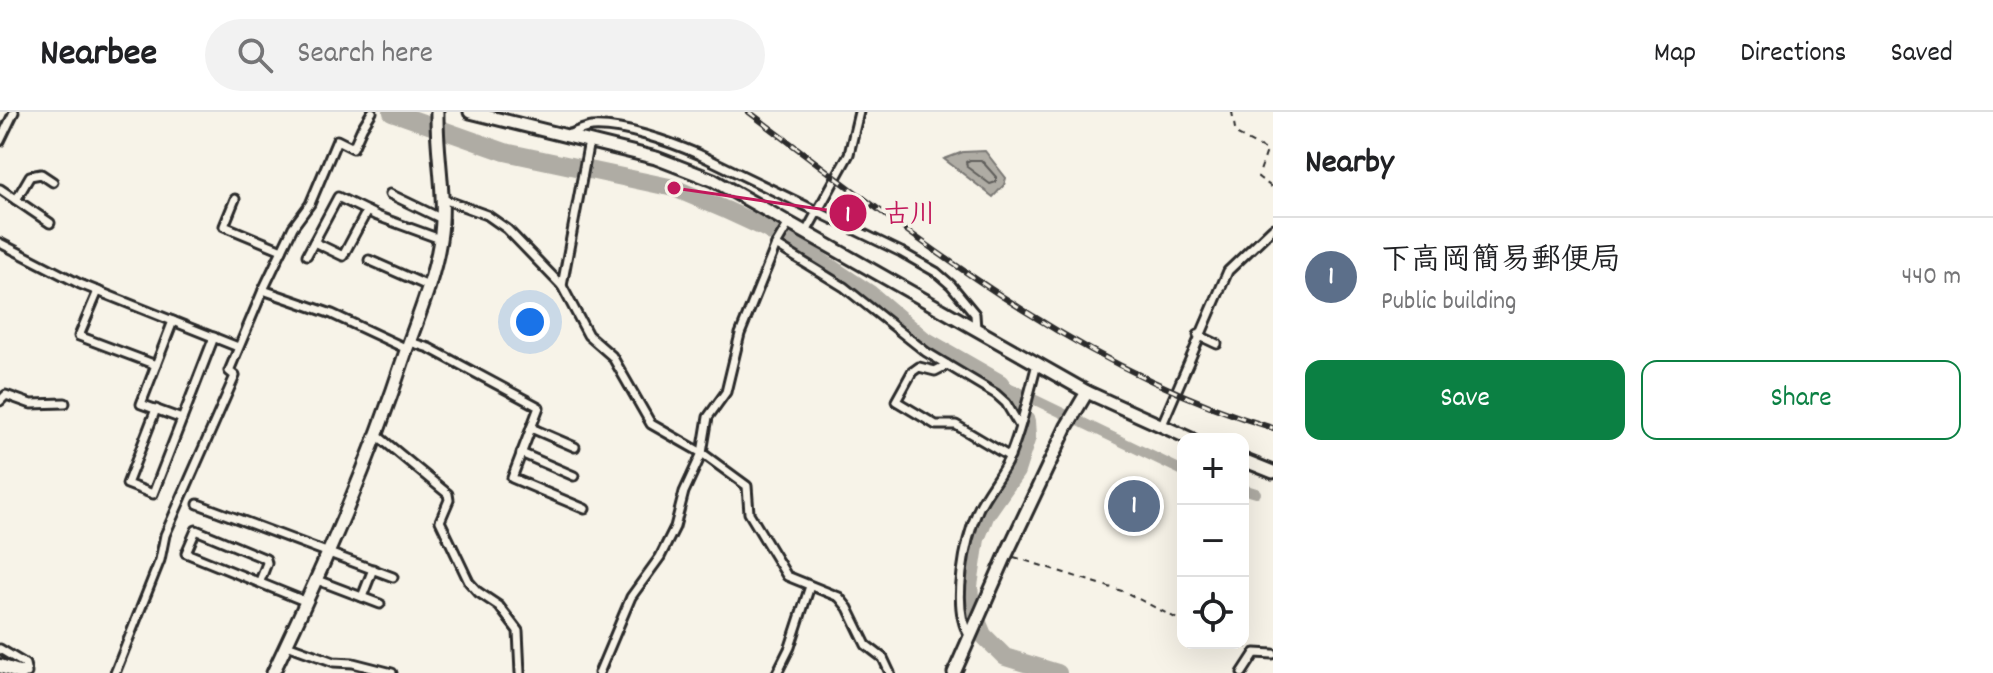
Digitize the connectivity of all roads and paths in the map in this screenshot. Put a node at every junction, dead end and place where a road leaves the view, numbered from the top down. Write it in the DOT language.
graph roads {
  1 [pos="14,112"];
  2 [pos="470,112"];
  3 [pos="859,112"];
  4 [pos="1232,112"];
  5 [pos="372,113"];
  6 [pos="437,116"];
  7 [pos="568,135"];
  8 [pos="0,141"];
  9 [pos="589,141"];
  10 [pos="53,182"];
  11 [pos="1273,188"];
  12 [pos="0,189"];
  13 [pos="390,194"];
  14 [pos="235,199"];
  15 [pos="443,199"];
  16 [pos="16,200"];
  17 [pos="367,211"];
  18 [pos="817,211"];
  19 [pos="442,219"];
  20 [pos="50,223"];
  21 [pos="786,226"];
  22 [pos="1273,228"];
  23 [pos="806,232"];
  24 [pos="440,239"];
  25 [pos="314,242"];
  26 [pos="0,243"];
  27 [pos="777,244"];
  28 [pos="282,250"];
  29 [pos="307,255"];
  30 [pos="369,260"];
  31 [pos="428,286"];
  32 [pos="562,286"];
  33 [pos="263,290"];
  34 [pos="98,291"];
  35 [pos="173,321"];
  36 [pos="976,329"];
  37 [pos="1198,335"];
  38 [pos="214,337"];
  39 [pos="1217,344"];
  40 [pos="408,345"];
  41 [pos="238,347"];
  42 [pos="1037,364"];
  43 [pos="156,365"];
  44 [pos="947,365"];
  45 [pos="1087,392"];
  46 [pos="0,401"];
  47 [pos="65,403"];
  48 [pos="156,409"];
  49 [pos="182,419"];
  50 [pos="1019,423"];
  51 [pos="1161,427"];
  52 [pos="531,428"];
  53 [pos="1177,433"];
  54 [pos="378,436"];
  55 [pos="575,447"];
  56 [pos="521,453"];
  57 [pos="702,453"];
  58 [pos="1010,457"];
  59 [pos="1249,462"];
  60 [pos="1273,472"];
  61 [pos="574,476"];
  62 [pos="198,504"];
  63 [pos="585,509"];
  64 [pos="329,553"];
  65 [pos="1006,555"];
  66 [pos="373,569"];
  67 [pos="393,577"];
  68 [pos="317,580"];
  69 [pos="260,581"];
  70 [pos="810,586"];
  71 [pos="362,597"];
  72 [pos="307,602"];
  73 [pos="380,604"];
  74 [pos="1177,619"];
  75 [pos="971,633"];
  76 [pos="287,645"];
  77 [pos="0,649"];
  78 [pos="1246,649"];
  79 [pos="1255,653"];
  80 [pos="1273,654"];
  81 [pos="0,666"];
  82 [pos="21,673"];
  83 [pos="27,673"];
  84 [pos="115,673"];
  85 [pos="273,673"];
  86 [pos="392,673"];
  87 [pos="520,673"];
  88 [pos="599,673"];
  89 [pos="777,673"];
  90 [pos="890,673"];
  91 [pos="954,673"];
  92 [pos="1242,673"];
  1 -- 8 [label="street"];
  2 -- 7 [label="street"];
  3 -- 18 [label="street"];
  4 -- 11 [label="path"];
  5 -- 28 [label="street"];
  6 -- 15 [label="street"];
  7 -- 9 [label="street"];
  7 -- 18 [label="street"];
  9 -- 21 [label="street"];
  9 -- 32 [label="street"];
  10 -- 16 [label="street"];
  12 -- 16 [label="street"];
  13 -- 19 [label="street"];
  14 -- 28 [label="street"];
  15 -- 19 [label="street"];
  15 -- 32 [label="street"];
  16 -- 20 [label="street"];
  17 -- 24 [label="street"];
  17 -- 25 [label="street"];
  17 -- 25 [label="street"];
  18 -- 23 [label="street"];
  18 -- 36 [label="street"];
  19 -- 24 [label="street"];
  21 -- 23 [label="street"];
  21 -- 27 [label="street"];
  22 -- 37 [label="street"];
  23 -- 36 [label="street"];
  24 -- 31 [label="street"];
  25 -- 29 [label="street"];
  26 -- 34 [label="street"];
  27 -- 44 [label="street"];
  27 -- 57 [label="street"];
  28 -- 33 [label="street"];
  30 -- 31 [label="street"];
  31 -- 40 [label="street"];
  32 -- 57 [label="street"];
  33 -- 40 [label="street"];
  33 -- 41 [label="street"];
  34 -- 35 [label="street"];
  34 -- 43 [label="street"];
  35 -- 38 [label="street"];
  35 -- 43 [label="street"];
  36 -- 42 [label="street"];
  37 -- 39 [label="street"];
  37 -- 51 [label="street"];
  38 -- 41 [label="street"];
  38 -- 49 [label="street"];
  40 -- 52 [label="street"];
  40 -- 54 [label="street"];
  41 -- 84 [label="street"];
  42 -- 45 [label="street"];
  42 -- 50 [label="street"];
  43 -- 48 [label="street"];
  44 -- 50 [label="street"];
  44 -- 58 [label="street"];
  45 -- 51 [label="street"];
  45 -- 65 [label="street"];
  46 -- 47 [label="street"];
  48 -- 49 [label="street"];
  48 -- 49 [label="street"];
  50 -- 58 [label="street"];
  51 -- 53 [label="street"];
  52 -- 55 [label="street"];
  52 -- 56 [label="street"];
  54 -- 64 [label="street"];
  54 -- 87 [label="street"];
  56 -- 61 [label="street"];
  56 -- 63 [label="street"];
  57 -- 70 [label="street"];
  57 -- 88 [label="street"];
  58 -- 75 [label="street"];
  59 -- 60 [label="street"];
  62 -- 64 [label="street"];
  64 -- 66 [label="street"];
  64 -- 68 [label="street"];
  65 -- 74 [label="path"];
  65 -- 75 [label="street"];
  66 -- 67 [label="street"];
  66 -- 71 [label="street"];
  68 -- 71 [label="street"];
  68 -- 72 [label="street"];
  69 -- 69 [label="street"];
  69 -- 72 [label="street"];
  70 -- 89 [label="street"];
  70 -- 90 [label="street"];
  71 -- 73 [label="street"];
  72 -- 76 [label="street"];
  75 -- 91 [label="street"];
  76 -- 85 [label="street"];
  76 -- 86 [label="street"];
  77 -- 83 [label="street"];
  78 -- 79 [label="path"];
  79 -- 80 [label="street"];
  79 -- 92 [label="street"];
  81 -- 82 [label="main road"];
}
